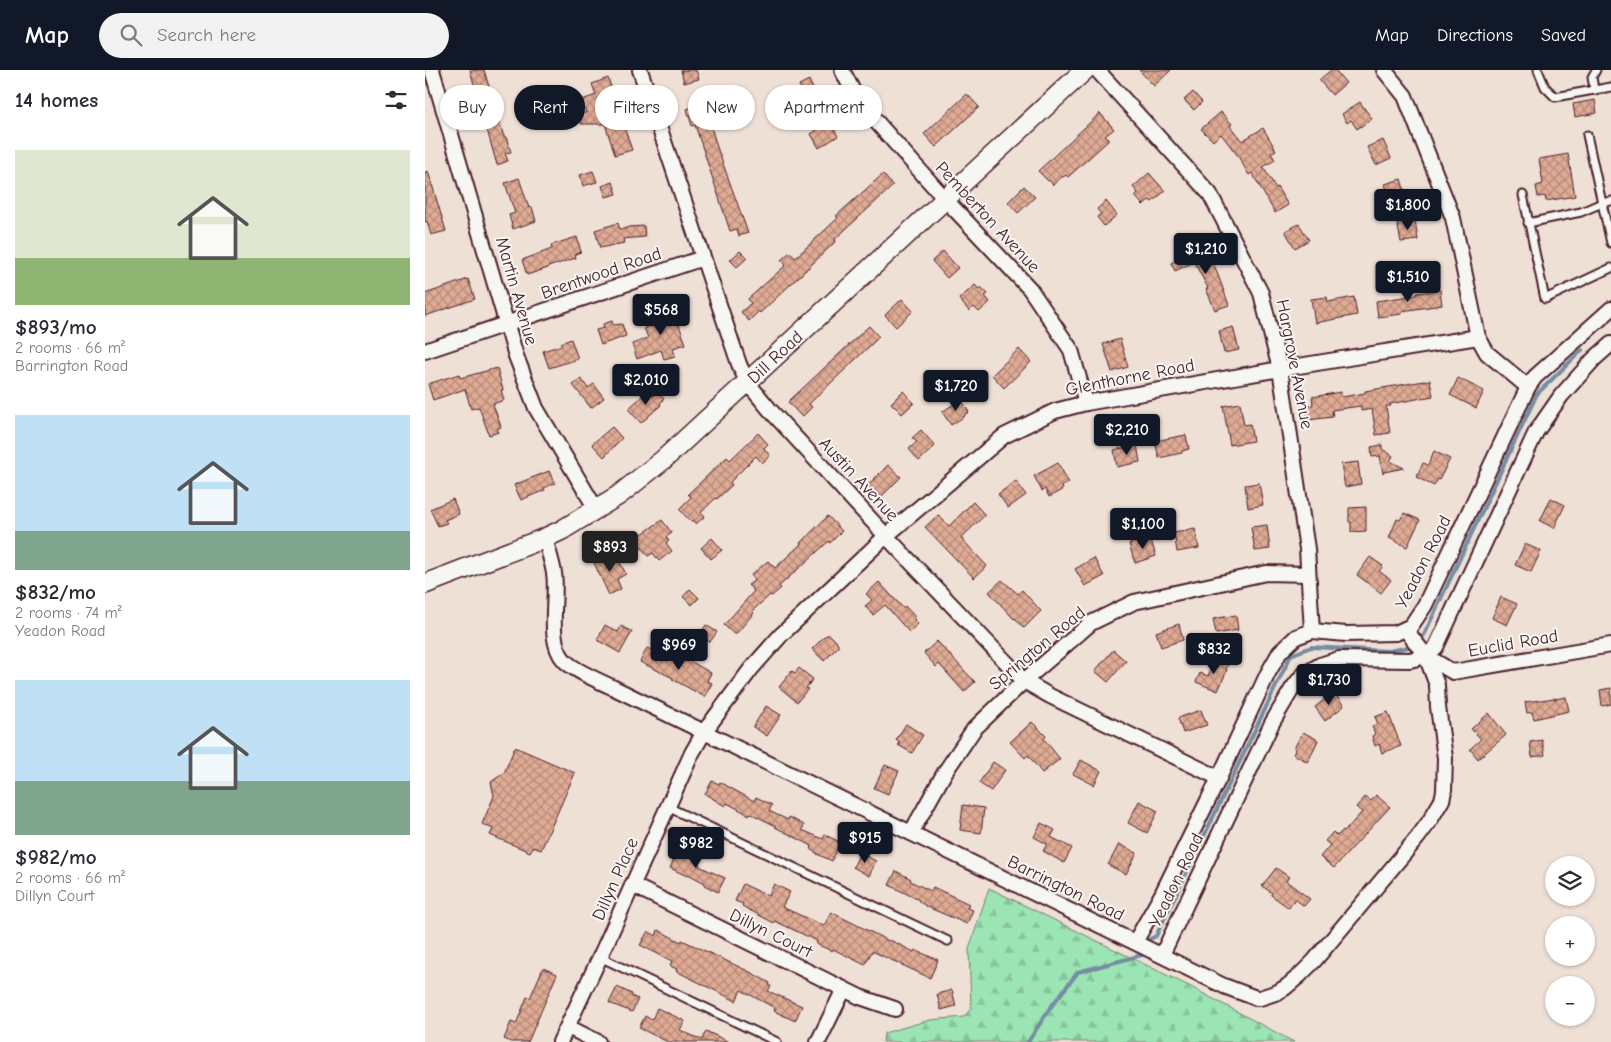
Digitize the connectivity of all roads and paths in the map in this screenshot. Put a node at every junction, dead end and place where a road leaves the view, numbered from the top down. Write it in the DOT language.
graph roads {
  1 [pos="432,70"];
  2 [pos="640,70"];
  3 [pos="842,70"];
  4 [pos="1085,70"];
  5 [pos="1097,70"];
  6 [pos="1384,70"];
  7 [pos="1538,70"];
  8 [pos="1596,70"];
  9 [pos="1611,87"];
  10 [pos="1594,90"];
  11 [pos="1587,135"];
  12 [pos="1523,194"];
  13 [pos="945,200"];
  14 [pos="1611,201"];
  15 [pos="1602,203"];
  16 [pos="1528,223"];
  17 [pos="1611,243"];
  18 [pos="703,258"];
  19 [pos="1611,268"];
  20 [pos="1611,309"];
  21 [pos="507,324"];
  22 [pos="1478,337"];
  23 [pos="1611,344"];
  24 [pos="425,351"];
  25 [pos="1280,369"];
  26 [pos="747,382"];
  27 [pos="1528,388"];
  28 [pos="1086,403"];
  29 [pos="596,509"];
  30 [pos="886,536"];
  31 [pos="545,538"];
  32 [pos="1308,574"];
  33 [pos="425,584"];
  34 [pos="1406,630"];
  35 [pos="1312,631"];
  36 [pos="1611,645"];
  37 [pos="1425,656"];
  38 [pos="1024,681"];
  39 [pos="704,732"];
  40 [pos="1219,778"];
  41 [pos="667,807"];
  42 [pos="911,833"];
  43 [pos="632,885"];
  44 [pos="947,942"];
  45 [pos="1135,942"];
  46 [pos="1161,955"];
  47 [pos="600,957"];
  48 [pos="844,989"];
  49 [pos="895,1008"];
  50 [pos="568,1027"];
  51 [pos="561,1042"];
  52 [pos="598,1042"];
  53 [pos="777,1042"];
  54 [pos="819,1042"];
  1 -- 21 [label="street, Martin Avenue"];
  2 -- 18 [label="street, Austin Avenue"];
  3 -- 13 [label="street, Pemberton Avenue"];
  4 -- 13 [label="street, Dill Road"];
  5 -- 25 [label="street, Hargrove Avenue"];
  6 -- 22 [label="street"];
  7 -- 10 [label="lane"];
  8 -- 10 [label="lane"];
  9 -- 10 [label="lane"];
  11 -- 15 [label="lane"];
  12 -- 16 [label="lane"];
  13 -- 26 [label="street, Dill Road"];
  13 -- 28 [label="street, Pemberton Avenue"];
  14 -- 15 [label="lane"];
  15 -- 16 [label="lane"];
  15 -- 17 [label="lane"];
  16 -- 19 [label="lane"];
  18 -- 21 [label="street, Brentwood Road"];
  18 -- 26 [label="street, Austin Avenue"];
  20 -- 27 [label="street, Yeadon Road"];
  21 -- 24 [label="street, Brentwood Road"];
  21 -- 29 [label="street, Martin Avenue"];
  22 -- 25 [label="street, Glenthorne Road"];
  22 -- 27 [label="street"];
  23 -- 37 [label="street"];
  25 -- 28 [label="street, Glenthorne Road"];
  25 -- 32 [label="street, Hargrove Avenue"];
  26 -- 29 [label="street, Dill Road"];
  26 -- 30 [label="street, Austin Avenue"];
  27 -- 34 [label="street, Yeadon Road"];
  28 -- 30 [label="street, Glenthorne Road"];
  29 -- 31 [label="street, Dill Road"];
  30 -- 38 [label="street, Austin Avenue"];
  30 -- 39 [label="street, Glenthorne Road"];
  31 -- 33 [label="street, Dill Road"];
  31 -- 39 [label="street, Barrington Road"];
  32 -- 35 [label="street, Hargrove Avenue"];
  32 -- 38 [label="street, Springton Road"];
  34 -- 35 [label="street, Yeadon Road"];
  34 -- 37 [label="street, Barrington Road"];
  35 -- 40 [label="street, Yeadon Road"];
  36 -- 37 [label="street, Euclid Road"];
  37 -- 46 [label="street, Yeadon Road"];
  37 -- 46 [label="street, Barrington Road"];
  38 -- 40 [label="street, Austin Avenue"];
  38 -- 42 [label="street, Springton Road"];
  39 -- 41 [label="street, Dillyn Place"];
  39 -- 42 [label="street, Barrington Road"];
  40 -- 45 [label="street, Yeadon Road"];
  41 -- 43 [label="street, Dillyn Place"];
  41 -- 44 [label="lane"];
  42 -- 45 [label="street, Barrington Road"];
  43 -- 47 [label="street, Dillyn Place"];
  43 -- 48 [label="street, Dillyn Court"];
  45 -- 46 [label="street, Barrington Road"];
  47 -- 50 [label="street, Dillyn Place"];
  47 -- 53 [label="lane"];
  48 -- 49 [label="street, Dillyn Court"];
  48 -- 54 [label="street"];
  50 -- 51 [label="street, Dillyn Place"];
  50 -- 52 [label="street"];
}
